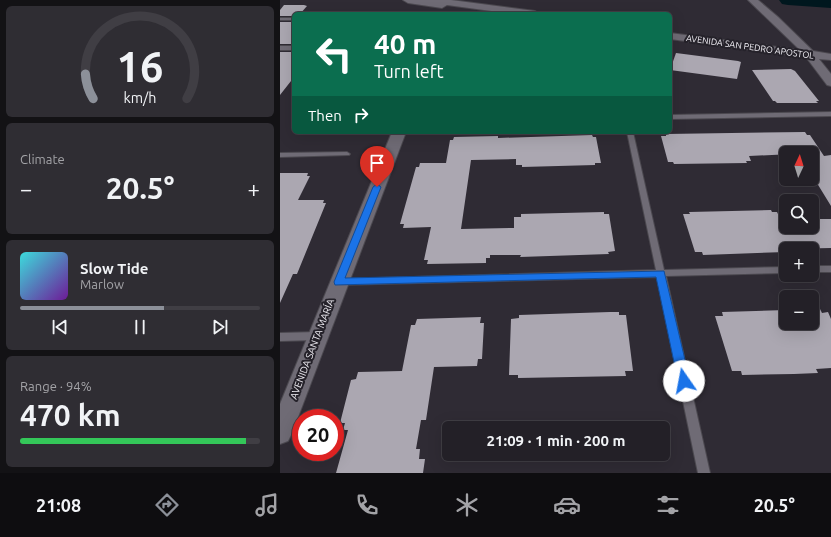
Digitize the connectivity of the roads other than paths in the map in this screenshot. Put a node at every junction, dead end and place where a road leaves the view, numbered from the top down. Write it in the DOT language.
graph roads {
  1 [pos="408,0"];
  2 [pos="431,0"];
  3 [pos="756,3"];
  4 [pos="450,8"];
  5 [pos="488,12"];
  6 [pos="507,12"];
  7 [pos="280,19"];
  8 [pos="292,19"];
  9 [pos="672,32"];
  10 [pos="672,36"];
  11 [pos="280,48"];
  12 [pos="292,48"];
  13 [pos="808,52"];
  14 [pos="831,53"];
  15 [pos="831,57"];
  16 [pos="831,82"];
  17 [pos="831,114"];
  18 [pos="672,117"];
  19 [pos="398,134"];
  20 [pos="630,134"];
  21 [pos="346,154"];
  22 [pos="280,155"];
  23 [pos="819,269"];
  24 [pos="831,269"];
  25 [pos="779,270"];
  26 [pos="660,273"];
  27 [pos="339,282"];
  28 [pos="317,336"];
  29 [pos="280,337"];
  30 [pos="280,433"];
  31 [pos="704,473"];
  1 -- 4 [label="street"];
  2 -- 4 [label="street"];
  3 -- 13 [label="street"];
  4 -- 5 [label="street"];
  4 -- 6 [label="street"];
  7 -- 8 [label="lane"];
  9 -- 13 [label="street, AVENIDA SAN PEDRO APOSTOL"];
  10 -- 13 [label="street, AVENIDA SAN PEDRO APOSTOL"];
  11 -- 12 [label="lane"];
  13 -- 14 [label="street, AVENIDA SAN PEDRO APOSTOL"];
  13 -- 15 [label="street, AVENIDA SAN PEDRO APOSTOL"];
  13 -- 16 [label="street"];
  17 -- 18 [label="lane"];
  19 -- 27 [label="street, AVENIDA SANTA MARÍA"];
  20 -- 26 [label="lane"];
  21 -- 22 [label="lane"];
  23 -- 24 [label="lane"];
  25 -- 26 [label="lane"];
  26 -- 27 [label="lane"];
  26 -- 31 [label="lane"];
  27 -- 28 [label="street, AVENIDA SANTA MARÍA"];
  28 -- 29 [label="lane"];
  28 -- 30 [label="street, AVENIDA SANTA MARÍA"];
}
